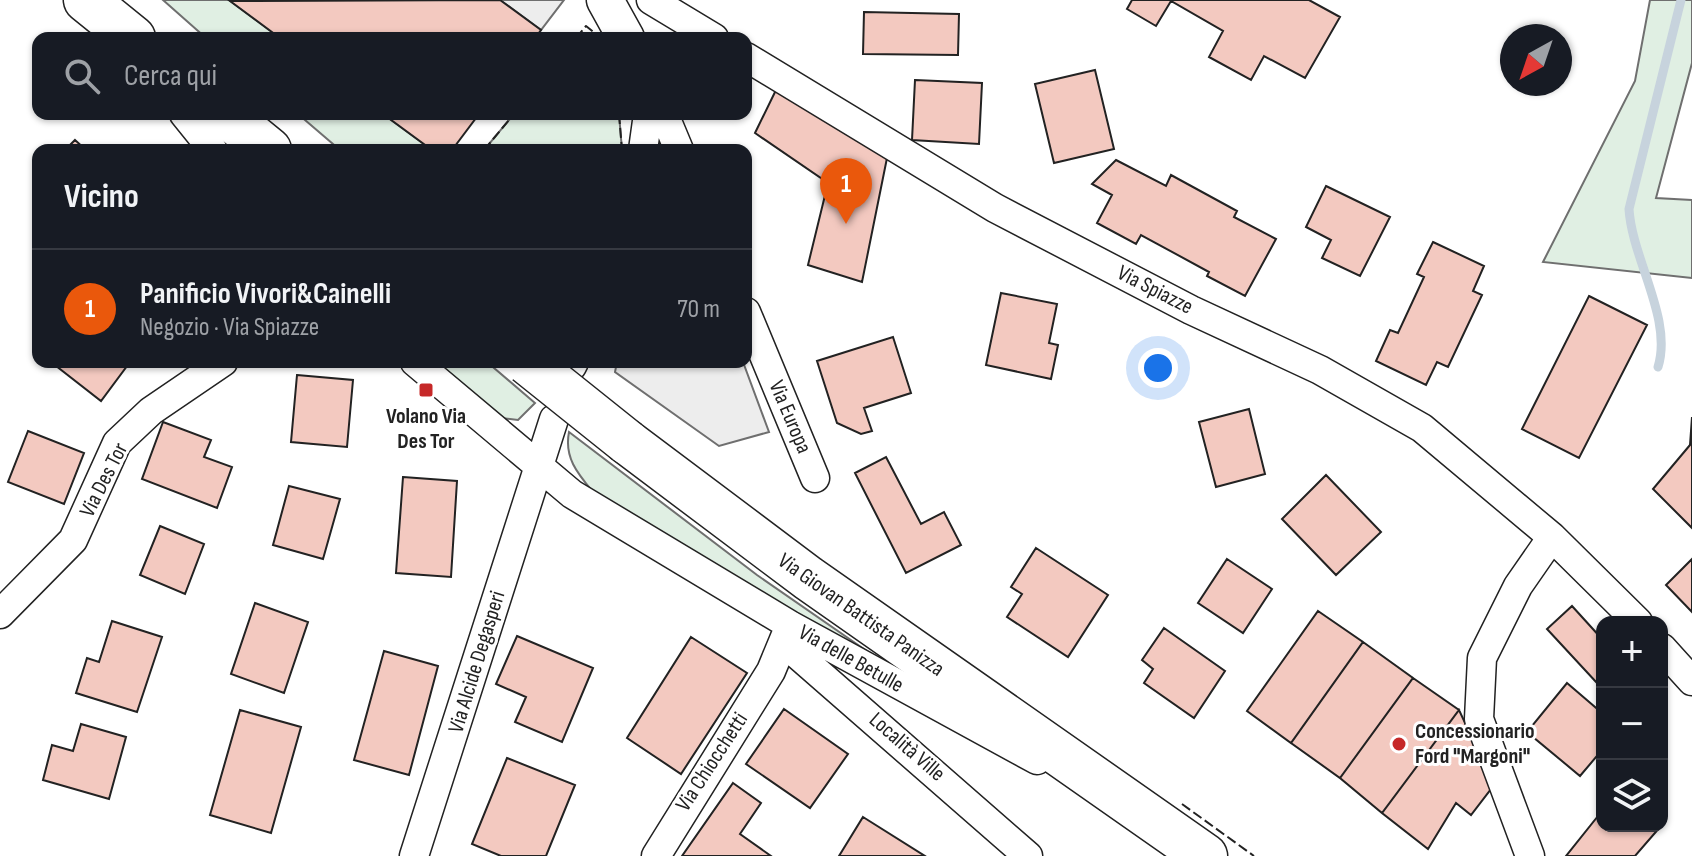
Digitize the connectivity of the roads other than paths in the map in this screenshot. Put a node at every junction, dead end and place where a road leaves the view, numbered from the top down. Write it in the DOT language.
graph roads {
  1 [pos="86,0"];
  2 [pos="121,0"];
  3 [pos="605,0"];
  4 [pos="654,1"];
  5 [pos="126,32"];
  6 [pos="138,32"];
  7 [pos="623,32"];
  8 [pos="704,32"];
  9 [pos="752,61"];
  10 [pos="189,120"];
  11 [pos="232,120"];
  12 [pos="647,120"];
  13 [pos="666,120"];
  14 [pos="208,144"];
  15 [pos="262,144"];
  16 [pos="644,144"];
  17 [pos="676,144"];
  18 [pos="752,326"];
  19 [pos="214,368"];
  20 [pos="422,368"];
  21 [pos="534,368"];
  22 [pos="554,419"];
  23 [pos="537,467"];
  24 [pos="815,478"];
  25 [pos="1552,537"];
  26 [pos="0,614"];
  27 [pos="1632,616"];
  28 [pos="786,633"];
  29 [pos="1668,655"];
  30 [pos="1692,681"];
  31 [pos="1190,846"];
  32 [pos="414,856"];
  33 [pos="656,856"];
  34 [pos="1028,856"];
  35 [pos="1530,856"];
  1 -- 5 [label="main road"];
  2 -- 6 [label="street"];
  3 -- 7 [label="street"];
  4 -- 8 [label="street"];
  9 -- 25 [label="street, Via Spiazze"];
  10 -- 14 [label="street"];
  11 -- 15 [label="main road"];
  12 -- 16 [label="street"];
  13 -- 17 [label="street"];
  18 -- 24 [label="street, Via Europa"];
  19 -- 26 [label="street, Via Des Tor"];
  20 -- 23 [label="street, Via delle Betulle"];
  21 -- 31 [label="main road, Via Giovan Battista Panizza, bridge"];
  22 -- 23 [label="street, Via Alcide Degasperi"];
  23 -- 28 [label="street, Via delle Betulle"];
  23 -- 32 [label="street, Via Alcide Degasperi"];
  25 -- 27 [label="street, Via Spiazze"];
  25 -- 35 [label="street"];
  28 -- 31 [label="street, Via delle Betulle"];
  28 -- 33 [label="street, Via Chiocchetti"];
  28 -- 34 [label="street, Località Ville"];
  29 -- 30 [label="street"];
}
